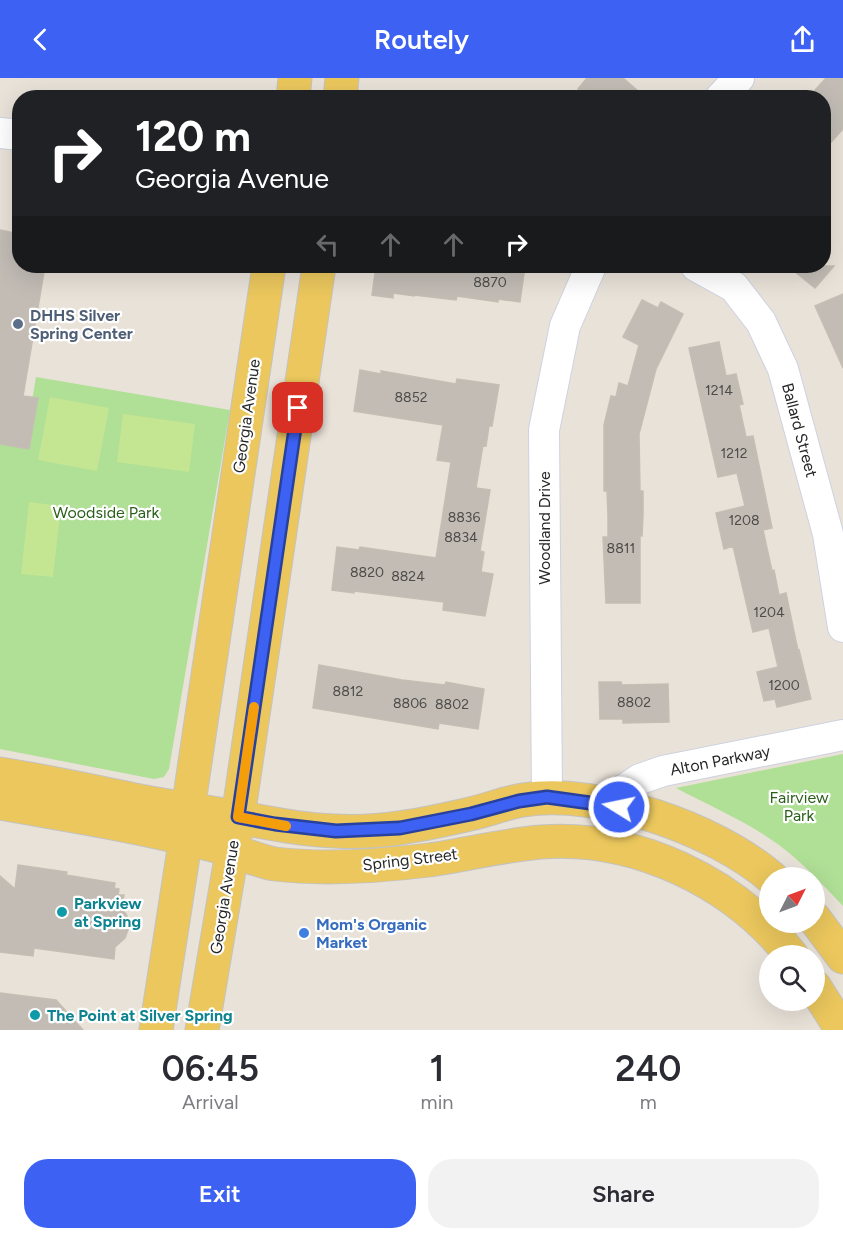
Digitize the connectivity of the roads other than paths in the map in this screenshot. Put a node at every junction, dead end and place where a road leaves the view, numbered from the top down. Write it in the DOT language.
graph roads {
  1 [pos="739,78"];
  2 [pos="728,90"];
  3 [pos="268,273"];
  4 [pos="318,273"];
  5 [pos="588,273"];
  6 [pos="709,273"];
  7 [pos="843,627"];
  8 [pos="843,735"];
  9 [pos="0,774"];
  10 [pos="547,797"];
  11 [pos="0,803"];
  12 [pos="603,804"];
  13 [pos="238,817"];
  14 [pos="187,824"];
  15 [pos="231,851"];
  16 [pos="759,868"];
  17 [pos="825,933"];
  18 [pos="784,945"];
  19 [pos="843,957"];
  20 [pos="825,1003"];
  21 [pos="156,1030"];
  22 [pos="202,1030"];
  23 [pos="842,1030"];
  1 -- 2 [label="street"];
  3 -- 14 [label="main road, Georgia Avenue"];
  4 -- 13 [label="main road, Georgia Avenue"];
  5 -- 10 [label="street, Woodland Drive"];
  6 -- 7 [label="street, Ballard Street"];
  8 -- 12 [label="street, Alton Parkway"];
  9 -- 14 [label="main road, Spring Street"];
  10 -- 12 [label="main road, Spring Street"];
  10 -- 13 [label="main road, Spring Street"];
  11 -- 14 [label="main road, Spring Street"];
  12 -- 16 [label="main road, Spring Street"];
  13 -- 14 [label="main road, Spring Street"];
  13 -- 15 [label="main road, Georgia Avenue"];
  14 -- 15 [label="main road, Spring Street"];
  14 -- 21 [label="main road, Georgia Avenue"];
  15 -- 18 [label="main road, Spring Street"];
  15 -- 22 [label="main road, Georgia Avenue"];
  17 -- 19 [label="main road"];
  20 -- 23 [label="main road"];
}
